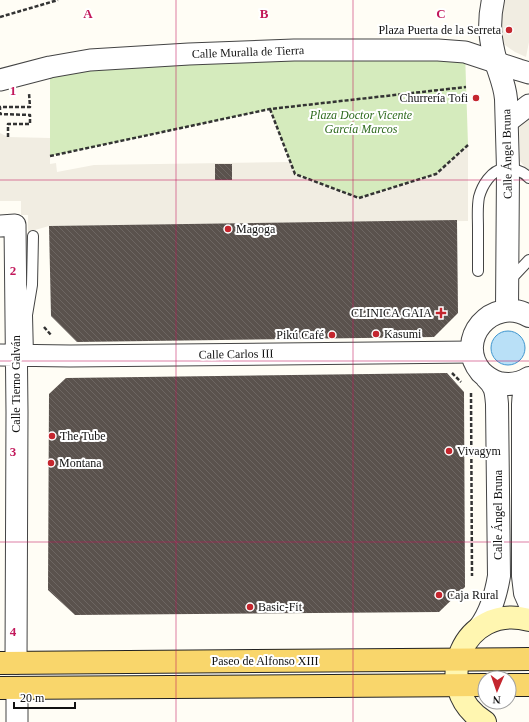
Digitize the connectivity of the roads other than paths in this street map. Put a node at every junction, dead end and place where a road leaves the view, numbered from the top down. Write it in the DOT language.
graph roads {
  1 [pos="493,0"];
  2 [pos="496,62"];
  3 [pos="529,73"];
  4 [pos="0,80"];
  5 [pos="529,105"];
  6 [pos="507,122"];
  7 [pos="508,169"];
  8 [pos="529,178"];
  9 [pos="8,225"];
  10 [pos="33,236"];
  11 [pos="529,260"];
  12 [pos="478,271"];
  13 [pos="507,283"];
  14 [pos="507,310"];
  15 [pos="529,316"];
  16 [pos="472,352"];
  17 [pos="14,356"];
  18 [pos="487,378"];
  19 [pos="529,378"];
  20 [pos="529,383"];
  21 [pos="529,602"];
  22 [pos="529,620"];
  23 [pos="480,627"];
  24 [pos="529,659"];
  25 [pos="458,660"];
  26 [pos="8,663"];
  27 [pos="457,685"];
  28 [pos="477,685"];
  29 [pos="517,685"];
  30 [pos="529,685"];
  31 [pos="9,688"];
  32 [pos="479,719"];
  33 [pos="17,722"];
  1 -- 2 [label="street, Calle Ángel Bruna"];
  2 -- 3 [label="street, Calle Muralla de Tierra"];
  2 -- 4 [label="street, Calle Muralla de Tierra"];
  2 -- 6 [label="street, Calle Ángel Bruna"];
  5 -- 6 [label="street"];
  6 -- 7 [label="street, Calle Ángel Bruna"];
  7 -- 8 [label="lane"];
  7 -- 12 [label="lane"];
  7 -- 13 [label="street, Calle Ángel Bruna"];
  9 -- 17 [label="street, Calle Tierno Galván"];
  10 -- 17 [label="lane"];
  11 -- 13 [label="lane"];
  13 -- 14 [label="street, Calle Ángel Bruna"];
  14 -- 15 [label="street"];
  14 -- 16 [label="street"];
  16 -- 17 [label="street, Calle Carlos III"];
  16 -- 18 [label="street, Calle Ángel Bruna"];
  17 -- 26 [label="street, Calle Tierno Galván"];
  18 -- 19 [label="street"];
  18 -- 23 [label="street, Calle Ángel Bruna"];
  20 -- 21 [label="street, Calle Ángel Bruna"];
  22 -- 23 [label="main road"];
  23 -- 25 [label="main road"];
  24 -- 25 [label="main road, Paseo de Alfonso XIII"];
  25 -- 26 [label="main road, Paseo de Alfonso XIII"];
  25 -- 27 [label="main road"];
  27 -- 28 [label="main road, Paseo de Alfonso XIII"];
  27 -- 31 [label="main road, Paseo de Alfonso XIII"];
  27 -- 32 [label="main road"];
  29 -- 30 [label="main road"];
  31 -- 33 [label="street"];
}
